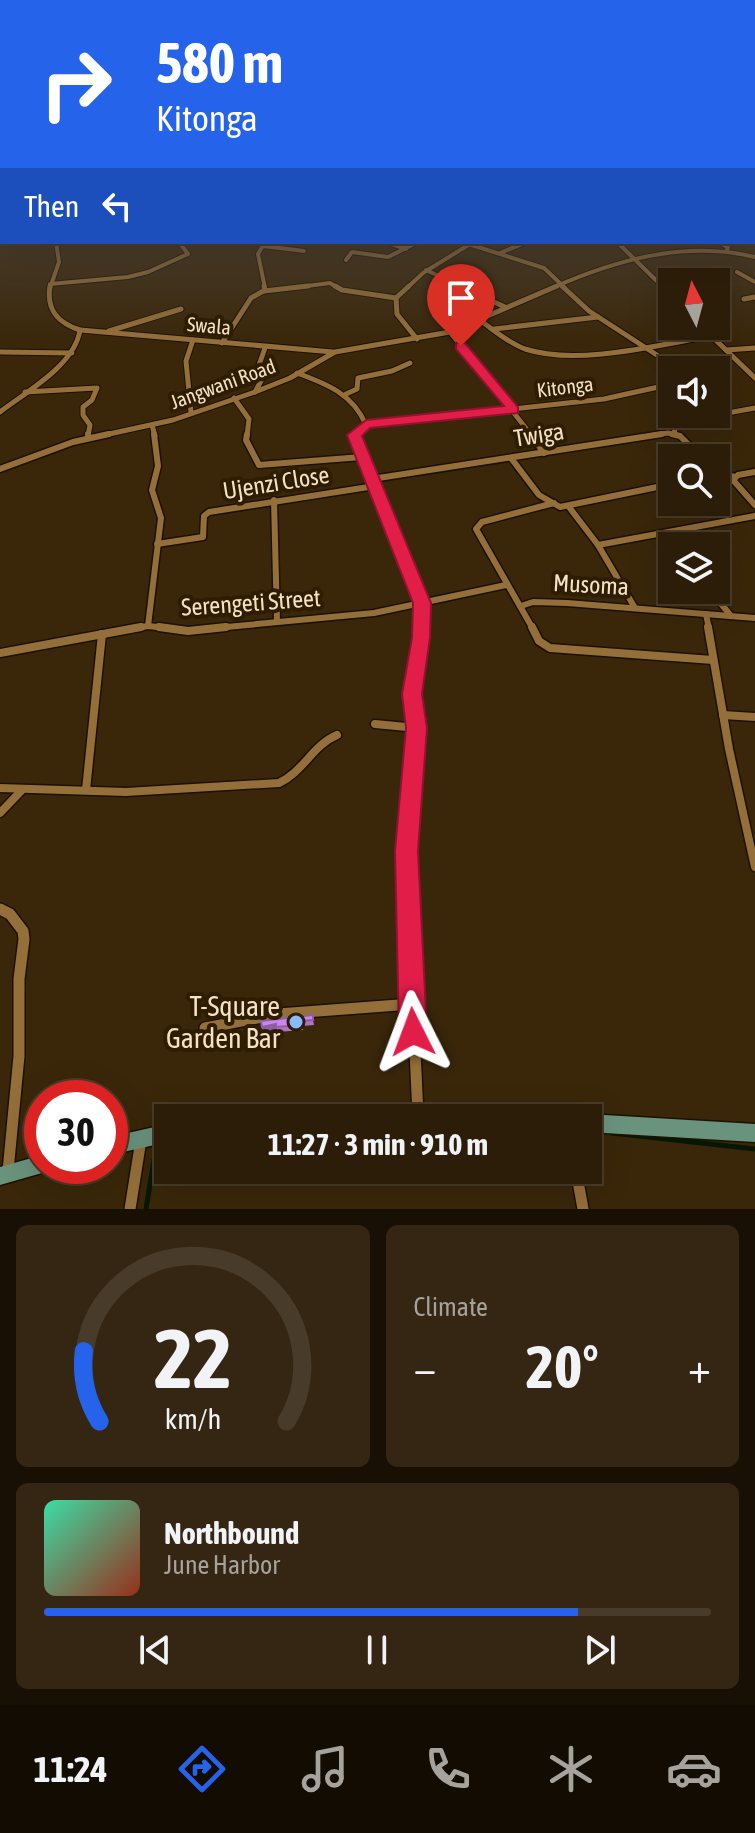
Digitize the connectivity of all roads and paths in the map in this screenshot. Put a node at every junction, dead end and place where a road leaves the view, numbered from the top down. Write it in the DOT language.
graph roads {
  1 [pos="56,244"];
  2 [pos="180,244"];
  3 [pos="264,244"];
  4 [pos="392,244"];
  5 [pos="415,244"];
  6 [pos="470,244"];
  7 [pos="522,244"];
  8 [pos="619,244"];
  9 [pos="721,244"];
  10 [pos="406,249"];
  11 [pos="727,250"];
  12 [pos="304,251"];
  13 [pos="500,253"];
  14 [pos="632,257"];
  15 [pos="755,257"];
  16 [pos="346,260"];
  17 [pos="426,270"];
  18 [pos="737,272"];
  19 [pos="658,282"];
  20 [pos="755,282"];
  21 [pos="50,284"];
  22 [pos="563,285"];
  23 [pos="552,290"];
  24 [pos="261,292"];
  25 [pos="568,292"];
  26 [pos="249,293"];
  27 [pos="755,297"];
  28 [pos="396,298"];
  29 [pos="744,299"];
  30 [pos="505,307"];
  31 [pos="181,309"];
  32 [pos="598,317"];
  33 [pos="478,319"];
  34 [pos="494,329"];
  35 [pos="80,330"];
  36 [pos="103,332"];
  37 [pos="450,332"];
  38 [pos="417,339"];
  39 [pos="193,340"];
  40 [pos="681,340"];
  41 [pos="715,340"];
  42 [pos="222,343"];
  43 [pos="643,345"];
  44 [pos="265,348"];
  45 [pos="755,348"];
  46 [pos="726,350"];
  47 [pos="0,352"];
  48 [pos="335,352"];
  49 [pos="72,353"];
  50 [pos="659,356"];
  51 [pos="410,363"];
  52 [pos="297,373"];
  53 [pos="754,376"];
  54 [pos="658,387"];
  55 [pos="255,392"];
  56 [pos="23,393"];
  57 [pos="346,394"];
  58 [pos="234,398"];
  59 [pos="755,408"];
  60 [pos="513,410"];
  61 [pos="0,412"];
  62 [pos="191,412"];
  63 [pos="152,425"];
  64 [pos="366,425"];
  65 [pos="674,434"];
  66 [pos="89,438"];
  67 [pos="686,444"];
  68 [pos="544,453"];
  69 [pos="362,457"];
  70 [pos="511,458"];
  71 [pos="0,469"];
  72 [pos="755,472"];
  73 [pos="730,476"];
  74 [pos="735,477"];
  75 [pos="374,483"];
  76 [pos="658,487"];
  77 [pos="274,500"];
  78 [pos="554,503"];
  79 [pos="755,505"];
  80 [pos="569,507"];
  81 [pos="755,516"];
  82 [pos="674,532"];
  83 [pos="658,535"];
  84 [pos="157,544"];
  85 [pos="598,545"];
  86 [pos="506,585"];
  87 [pos="422,603"];
  88 [pos="721,604"];
  89 [pos="521,606"];
  90 [pos="635,608"];
  91 [pos="706,614"];
  92 [pos="731,616"];
  93 [pos="755,618"];
  94 [pos="277,621"];
  95 [pos="148,626"];
  96 [pos="102,634"];
  97 [pos="0,653"];
  98 [pos="713,660"];
  99 [pos="723,715"];
  100 [pos="755,717"];
  101 [pos="375,724"];
  102 [pos="417,728"];
  103 [pos="337,735"];
  104 [pos="0,788"];
  105 [pos="22,790"];
  106 [pos="86,790"];
  107 [pos="0,813"];
  108 [pos="752,839"];
  109 [pos="755,867"];
  110 [pos="0,909"];
  111 [pos="412,1004"];
  112 [pos="205,1028"];
  113 [pos="417,1104"];
  114 [pos="602,1124"];
  115 [pos="755,1133"];
  116 [pos="154,1136"];
  117 [pos="141,1138"];
  118 [pos="128,1141"];
  119 [pos="24,1169"];
  120 [pos="4,1175"];
  121 [pos="579,1184"];
  122 [pos="130,1209"];
  123 [pos="583,1209"];
  1 -- 21 [label="street"];
  2 -- 21 [label="street"];
  3 -- 12 [label="street"];
  3 -- 24 [label="street"];
  4 -- 10 [label="street"];
  5 -- 10 [label="street"];
  6 -- 13 [label="street"];
  6 -- 17 [label="street"];
  7 -- 13 [label="street"];
  8 -- 14 [label="street"];
  9 -- 11 [label="street"];
  10 -- 16 [label="street"];
  11 -- 14 [label="street, Jangwani Road"];
  11 -- 15 [label="street"];
  13 -- 22 [label="street"];
  14 -- 19 [label="street"];
  14 -- 22 [label="street, Jangwani Road"];
  17 -- 28 [label="street"];
  17 -- 30 [label="street"];
  18 -- 20 [label="street"];
  21 -- 35 [label="street"];
  22 -- 23 [label="street, Jangwani Road"];
  22 -- 25 [label="street"];
  23 -- 25 [label="street"];
  23 -- 30 [label="street, Jangwani Road"];
  24 -- 26 [label="street"];
  24 -- 28 [label="street"];
  24 -- 42 [label="street"];
  25 -- 32 [label="street"];
  27 -- 29 [label="street"];
  28 -- 38 [label="street"];
  30 -- 33 [label="street, Jangwani Road"];
  31 -- 36 [label="street"];
  32 -- 34 [label="street"];
  32 -- 43 [label="street"];
  33 -- 34 [label="street"];
  33 -- 37 [label="street, Jangwani Road"];
  34 -- 43 [label="street"];
  35 -- 36 [label="street, Swala"];
  35 -- 49 [label="street"];
  36 -- 39 [label="street, Swala"];
  37 -- 38 [label="street, Jangwani Road"];
  37 -- 60 [label="street"];
  38 -- 48 [label="street, Jangwani Road"];
  39 -- 42 [label="street, Swala"];
  39 -- 62 [label="street"];
  40 -- 43 [label="street"];
  41 -- 46 [label="street"];
  42 -- 44 [label="street, Swala"];
  43 -- 50 [label="street"];
  44 -- 48 [label="street, Swala"];
  44 -- 55 [label="street"];
  45 -- 46 [label="street"];
  46 -- 53 [label="street"];
  47 -- 49 [label="street"];
  48 -- 52 [label="street, Jangwani Road"];
  49 -- 56 [label="street"];
  51 -- 57 [label="street"];
  52 -- 55 [label="street, Jangwani Road"];
  52 -- 57 [label="street"];
  54 -- 60 [label="street, Kitonga"];
  55 -- 58 [label="street, Jangwani Road"];
  56 -- 61 [label="street"];
  56 -- 66 [label="street"];
  57 -- 64 [label="street"];
  58 -- 62 [label="street, Jangwani Road"];
  58 -- 69 [label="street"];
  59 -- 65 [label="street"];
  60 -- 64 [label="street, Kitonga"];
  60 -- 68 [label="street"];
  62 -- 63 [label="street, Jangwani Road"];
  63 -- 66 [label="street, Jangwani Road"];
  63 -- 84 [label="street"];
  64 -- 69 [label="street"];
  65 -- 67 [label="street"];
  65 -- 68 [label="street, Twiga"];
  66 -- 71 [label="street, Jangwani Road"];
  68 -- 70 [label="street, Twiga"];
  69 -- 75 [label="street"];
  70 -- 75 [label="street, Twiga"];
  70 -- 78 [label="street"];
  72 -- 74 [label="street"];
  73 -- 74 [label="street"];
  74 -- 79 [label="street"];
  75 -- 77 [label="street, Ujenzi Close"];
  75 -- 87 [label="street"];
  76 -- 80 [label="street"];
  77 -- 84 [label="street, Ujenzi Close"];
  77 -- 94 [label="street"];
  78 -- 80 [label="street"];
  78 -- 86 [label="street"];
  80 -- 85 [label="street"];
  81 -- 82 [label="street"];
  83 -- 85 [label="street"];
  84 -- 95 [label="street"];
  85 -- 90 [label="street"];
  86 -- 87 [label="street, Serengeti Street"];
  86 -- 89 [label="street"];
  87 -- 94 [label="street, Serengeti Street"];
  87 -- 102 [label="street"];
  88 -- 92 [label="street"];
  89 -- 90 [label="street, Musoma"];
  89 -- 98 [label="street"];
  90 -- 91 [label="street, Musoma"];
  91 -- 92 [label="street, Musoma"];
  91 -- 98 [label="street"];
  92 -- 93 [label="street, Musoma"];
  94 -- 95 [label="street, Serengeti Street"];
  95 -- 96 [label="street, Serengeti Street"];
  96 -- 97 [label="street, Serengeti Street"];
  96 -- 106 [label="street"];
  98 -- 99 [label="street"];
  99 -- 100 [label="street"];
  99 -- 108 [label="street"];
  101 -- 102 [label="street"];
  102 -- 111 [label="street"];
  103 -- 106 [label="street"];
  104 -- 105 [label="street"];
  105 -- 106 [label="street"];
  105 -- 107 [label="street"];
  108 -- 109 [label="street"];
  110 -- 120 [label="street"];
  111 -- 112 [label="street"];
  111 -- 113 [label="street"];
  114 -- 115 [label="main road"];
  116 -- 117 [label="main road"];
  117 -- 118 [label="main road"];
  117 -- 122 [label="street"];
  119 -- 120 [label="main road"];
  121 -- 123 [label="street"];
}
